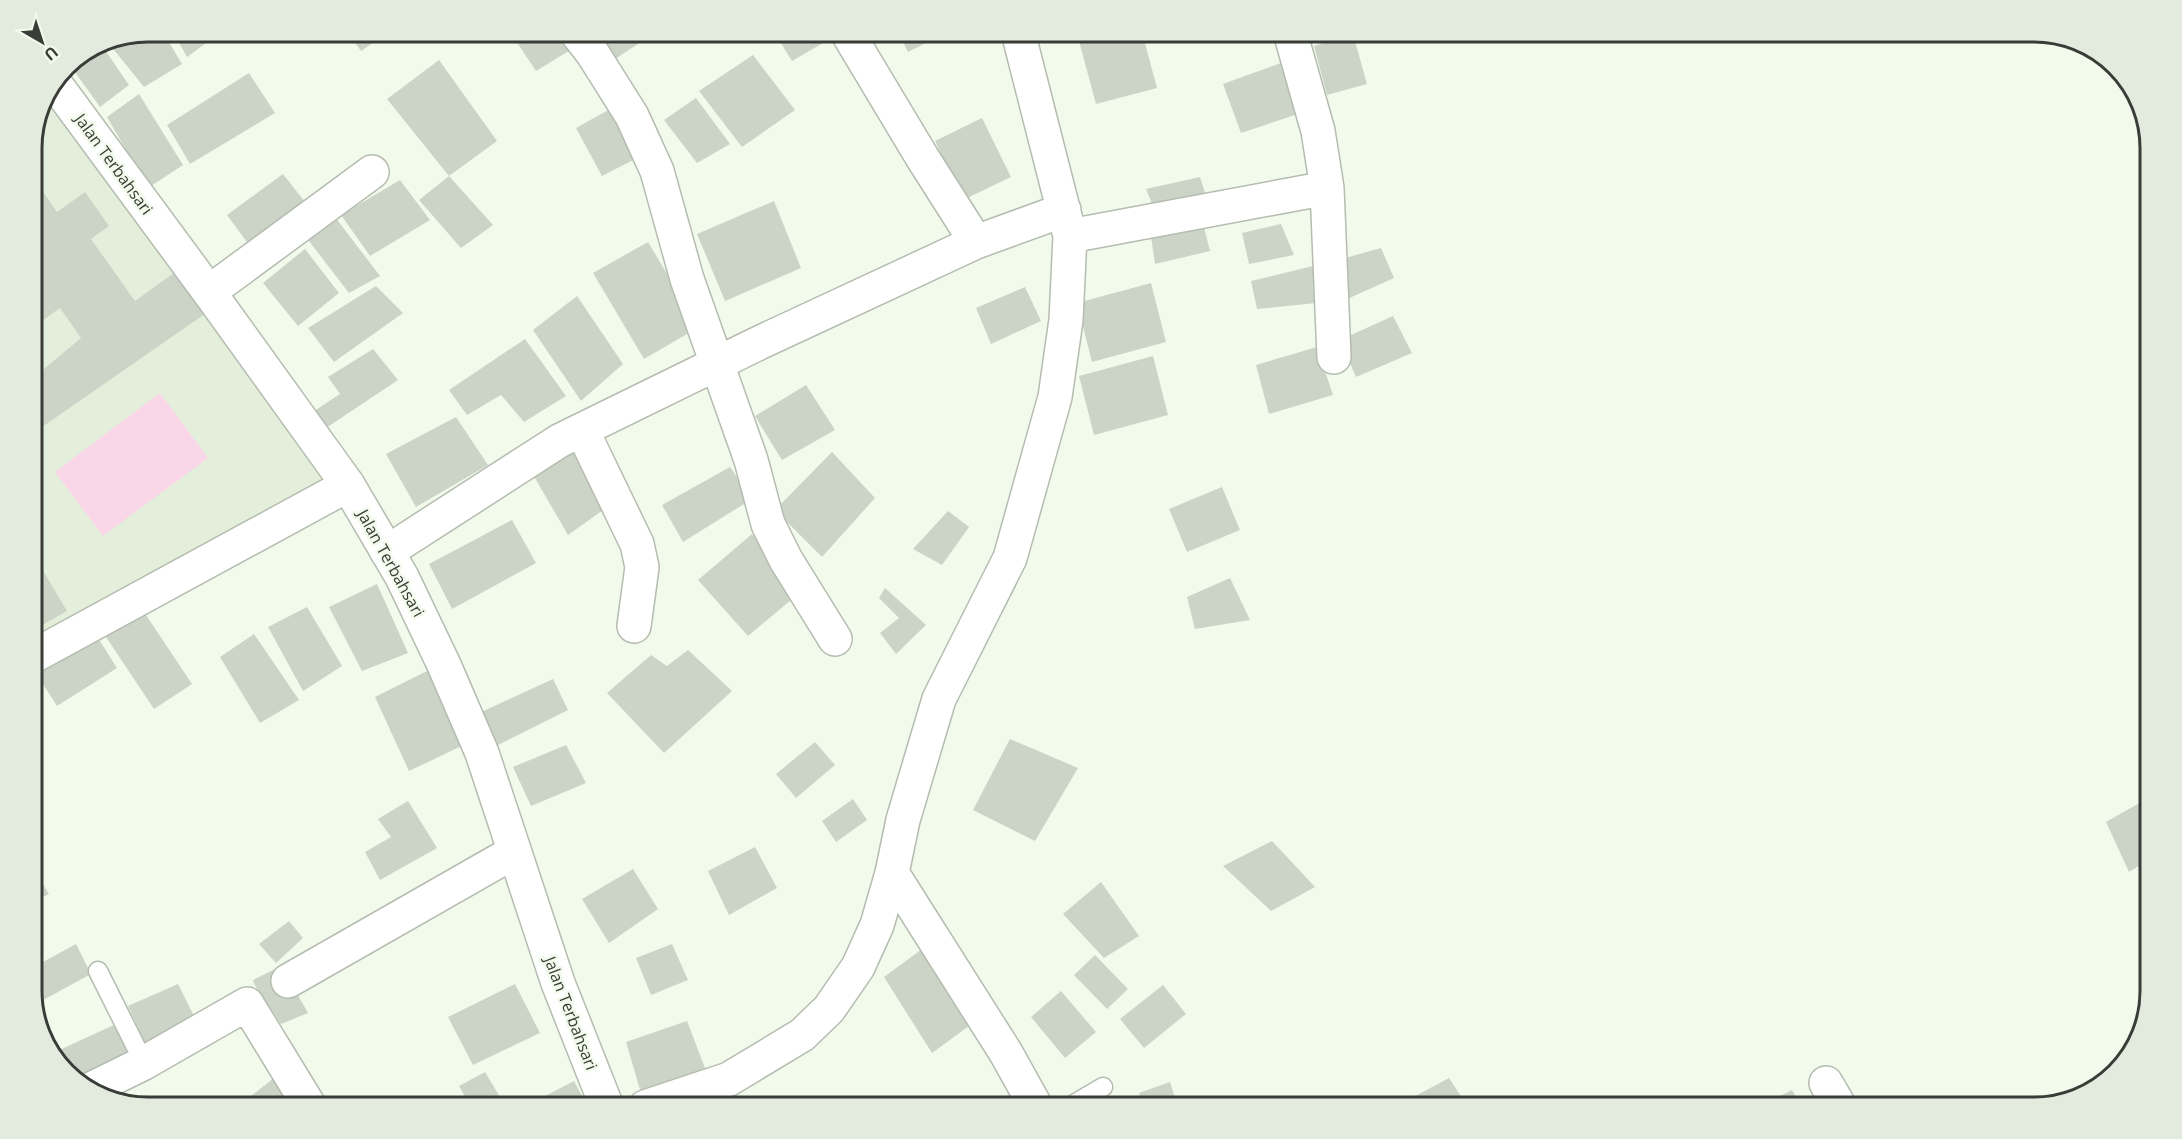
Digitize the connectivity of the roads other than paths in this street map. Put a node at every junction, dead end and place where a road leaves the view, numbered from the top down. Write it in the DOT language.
graph roads {
  1 [pos="583,42"];
  2 [pos="853,42"];
  3 [pos="1021,42"];
  4 [pos="1293,42"];
  5 [pos="60,90"];
  6 [pos="372,172"];
  7 [pos="1327,188"];
  8 [pos="1067,223"];
  9 [pos="976,242"];
  10 [pos="209,292"];
  11 [pos="1334,357"];
  12 [pos="717,363"];
  13 [pos="582,430"];
  14 [pos="348,485"];
  15 [pos="387,552"];
  16 [pos="634,626"];
  17 [pos="835,639"];
  18 [pos="42,652"];
  19 [pos="514,852"];
  20 [pos="892,873"];
  21 [pos="98,970"];
  22 [pos="265,993"];
  23 [pos="144,1063"];
  24 [pos="99,1085"];
  25 [pos="1103,1087"];
  26 [pos="306,1097"];
  27 [pos="603,1097"];
  28 [pos="675,1097"];
  29 [pos="1030,1097"];
  30 [pos="1086,1097"];
  1 -- 12 [label="street"];
  2 -- 9 [label="street"];
  3 -- 8 [label="street"];
  4 -- 7 [label="street"];
  5 -- 10 [label="street, Jalan Terbahsari"];
  6 -- 10 [label="street"];
  7 -- 8 [label="street"];
  7 -- 11 [label="street"];
  8 -- 9 [label="street"];
  8 -- 20 [label="street"];
  9 -- 12 [label="street"];
  10 -- 14 [label="street, Jalan Terbahsari"];
  12 -- 13 [label="street"];
  12 -- 17 [label="street"];
  13 -- 15 [label="street"];
  13 -- 16 [label="street"];
  14 -- 15 [label="street, Jalan Terbahsari"];
  14 -- 18 [label="street"];
  15 -- 19 [label="street, Jalan Terbahsari"];
  19 -- 22 [label="street"];
  19 -- 27 [label="street, Jalan Terbahsari"];
  20 -- 28 [label="street"];
  20 -- 29 [label="street"];
  21 -- 23 [label="lane"];
  22 -- 23 [label="street"];
  22 -- 26 [label="street"];
  23 -- 24 [label="street"];
  25 -- 30 [label="lane"];
}
